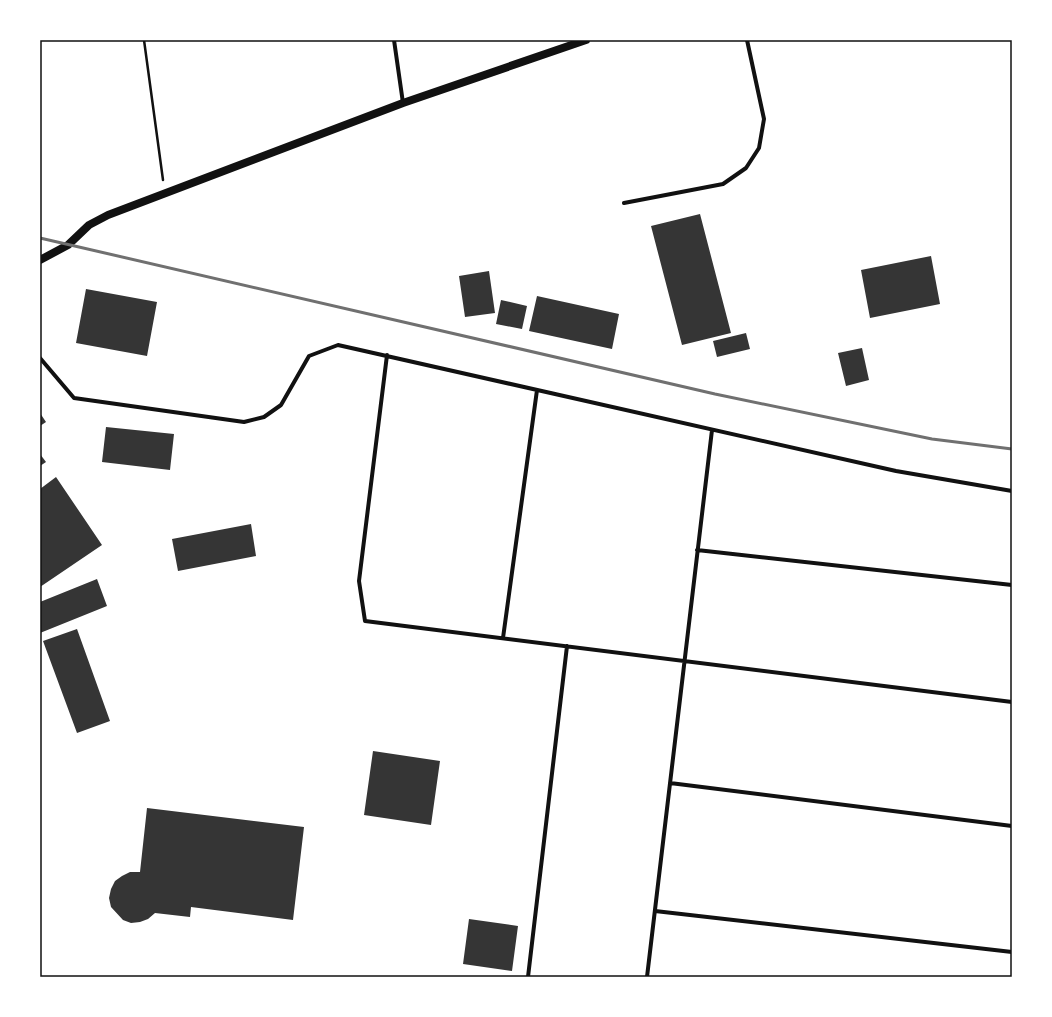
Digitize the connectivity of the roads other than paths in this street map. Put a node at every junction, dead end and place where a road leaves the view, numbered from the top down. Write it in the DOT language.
graph roads {
  1 [pos="394,40"];
  2 [pos="586,40"];
  3 [pos="747,40"];
  4 [pos="403,103"];
  5 [pos="624,203"];
  6 [pos="40,260"];
  7 [pos="387,355"];
  8 [pos="40,358"];
  9 [pos="537,390"];
  10 [pos="712,430"];
  11 [pos="1012,491"];
  12 [pos="698,550"];
  13 [pos="1012,585"];
  14 [pos="503,638"];
  15 [pos="567,646"];
  16 [pos="685,660"];
  17 [pos="1012,702"];
  18 [pos="670,783"];
  19 [pos="1012,826"];
  20 [pos="655,911"];
  21 [pos="1012,952"];
  22 [pos="528,977"];
  23 [pos="647,977"];
  1 -- 4 [label="street"];
  2 -- 4 [label="main road"];
  3 -- 5 [label="street"];
  4 -- 6 [label="main road"];
  7 -- 8 [label="street"];
  7 -- 9 [label="street"];
  7 -- 14 [label="street"];
  9 -- 10 [label="street"];
  9 -- 14 [label="street"];
  10 -- 11 [label="street"];
  10 -- 12 [label="street"];
  12 -- 13 [label="street"];
  12 -- 16 [label="street"];
  14 -- 15 [label="street"];
  15 -- 16 [label="street"];
  15 -- 22 [label="street"];
  16 -- 17 [label="street"];
  16 -- 18 [label="street"];
  18 -- 19 [label="street"];
  18 -- 20 [label="street"];
  20 -- 21 [label="street"];
  20 -- 23 [label="street"];
}
